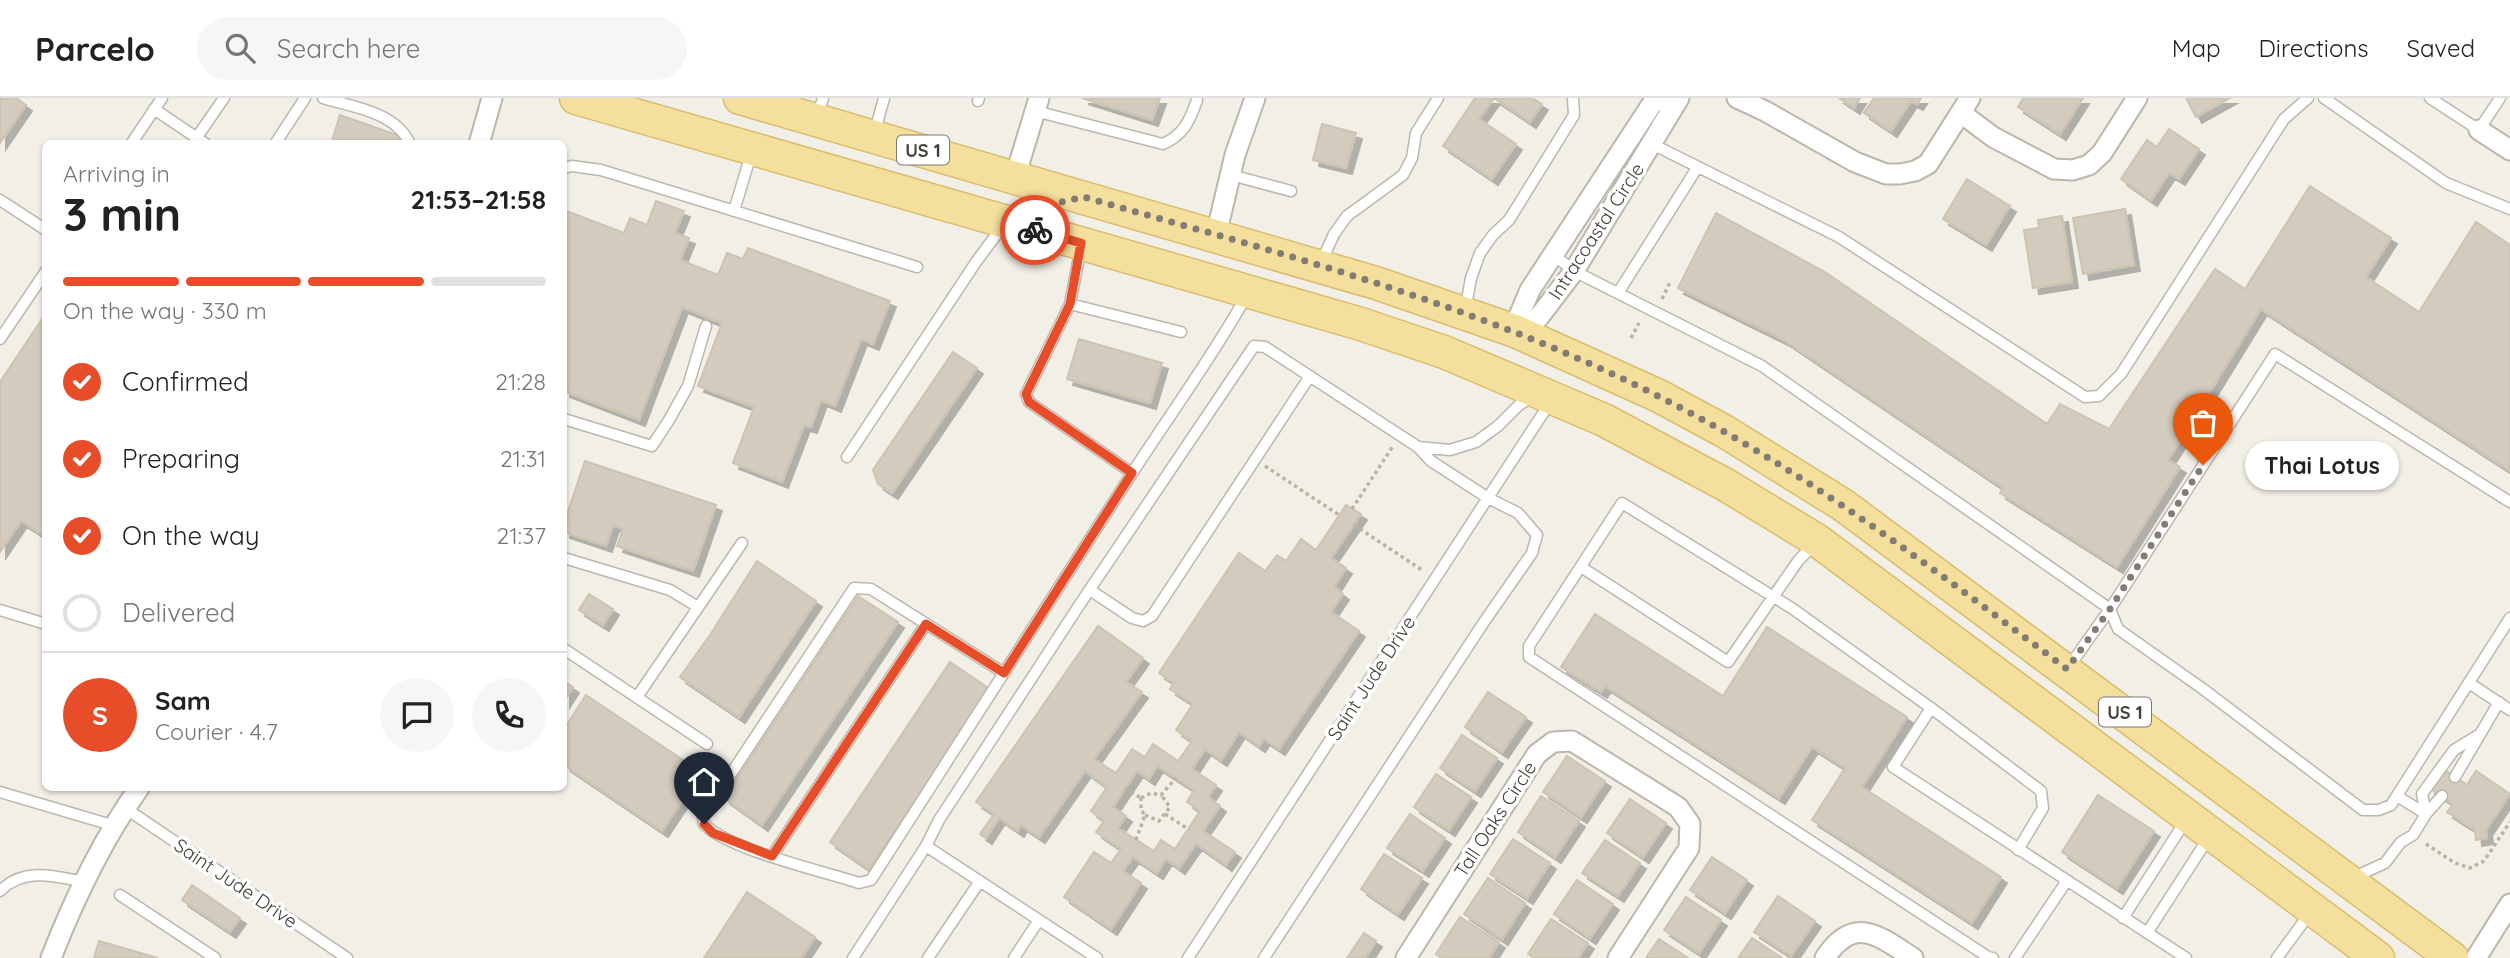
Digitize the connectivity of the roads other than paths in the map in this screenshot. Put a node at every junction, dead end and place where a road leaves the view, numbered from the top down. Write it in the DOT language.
graph roads {
  1 [pos="161,98"];
  2 [pos="224,98"];
  3 [pos="305,98"];
  4 [pos="323,98"];
  5 [pos="492,98"];
  6 [pos="576,98"];
  7 [pos="884,98"];
  8 [pos="1255,98"];
  9 [pos="1438,98"];
  10 [pos="1573,98"];
  11 [pos="1661,98"];
  12 [pos="1679,98"];
  13 [pos="1737,98"];
  14 [pos="2137,98"];
  15 [pos="2308,98"];
  16 [pos="2324,98"];
  17 [pos="2431,98"];
  18 [pos="2500,98"];
  19 [pos="755,100"];
  20 [pos="1197,100"];
  21 [pos="1769,104"];
  22 [pos="1037,105"];
  23 [pos="1965,106"];
  24 [pos="154,109"];
  25 [pos="820,109"];
  26 [pos="2479,130"];
  27 [pos="1633,133"];
  28 [pos="874,136"];
  29 [pos="134,140"];
  30 [pos="202,140"];
  31 [pos="278,140"];
  32 [pos="408,140"];
  33 [pos="480,140"];
  34 [pos="1651,144"];
  35 [pos="752,149"];
  36 [pos="2510,149"];
  37 [pos="567,167"];
  38 [pos="1697,168"];
  39 [pos="1231,175"];
  40 [pos="1015,177"];
  41 [pos="1291,191"];
  42 [pos="1084,197"];
  43 [pos="929,199"];
  44 [pos="0,200"];
  45 [pos="2510,209"];
  46 [pos="734,211"];
  47 [pos="1007,221"];
  48 [pos="42,227"];
  49 [pos="1216,235"];
  50 [pos="1081,243"];
  51 [pos="1553,256"];
  52 [pos="1320,266"];
  53 [pos="917,267"];
  54 [pos="1574,271"];
  55 [pos="42,277"];
  56 [pos="1249,291"];
  57 [pos="1618,293"];
  58 [pos="1070,304"];
  59 [pos="1465,313"];
  60 [pos="706,326"];
  61 [pos="1515,331"];
  62 [pos="1181,332"];
  63 [pos="0,339"];
  64 [pos="1444,352"];
  65 [pos="1604,370"];
  66 [pos="1310,376"];
  67 [pos="1547,395"];
  68 [pos="567,420"];
  69 [pos="1418,447"];
  70 [pos="847,457"];
  71 [pos="1132,473"];
  72 [pos="1488,498"];
  73 [pos="2510,502"];
  74 [pos="1818,541"];
  75 [pos="742,543"];
  76 [pos="1901,547"];
  77 [pos="567,559"];
  78 [pos="1581,567"];
  79 [pos="1090,590"];
  80 [pos="1773,596"];
  81 [pos="698,607"];
  82 [pos="2110,609"];
  83 [pos="0,610"];
  84 [pos="2510,618"];
  85 [pos="42,623"];
  86 [pos="926,624"];
  87 [pos="567,651"];
  88 [pos="2067,669"];
  89 [pos="1004,673"];
  90 [pos="2469,683"];
  91 [pos="637,697"];
  92 [pos="2499,702"];
  93 [pos="1931,708"];
  94 [pos="2510,710"];
  95 [pos="2480,734"];
  96 [pos="707,744"];
  97 [pos="2455,776"];
  98 [pos="137,791"];
  99 [pos="0,792"];
  100 [pos="2397,796"];
  101 [pos="2442,796"];
  102 [pos="125,808"];
  103 [pos="2426,814"];
  104 [pos="2199,825"];
  105 [pos="115,826"];
  106 [pos="926,846"];
  107 [pos="2018,850"];
  108 [pos="772,856"];
  109 [pos="2348,880"];
  110 [pos="980,881"];
  111 [pos="2066,881"];
  112 [pos="85,882"];
  113 [pos="0,891"];
  114 [pos="120,895"];
  115 [pos="2510,904"];
  116 [pos="2312,909"];
  117 [pos="2123,918"];
  118 [pos="1039,920"];
  119 [pos="2147,933"];
  120 [pos="51,958"];
  121 [pos="215,958"];
  122 [pos="348,958"];
  123 [pos="853,958"];
  124 [pos="928,958"];
  125 [pos="1014,958"];
  126 [pos="1097,958"];
  127 [pos="1188,958"];
  128 [pos="1265,958"];
  129 [pos="1406,958"];
  130 [pos="1618,958"];
  131 [pos="1825,958"];
  132 [pos="1913,958"];
  133 [pos="1993,958"];
  134 [pos="2015,958"];
  135 [pos="2186,958"];
  136 [pos="2277,958"];
  137 [pos="2378,958"];
  138 [pos="2452,958"];
  139 [pos="2476,958"];
  1 -- 24 [label="lane"];
  2 -- 30 [label="lane"];
  3 -- 31 [label="lane"];
  4 -- 32 [label="lane"];
  5 -- 33 [label="street"];
  6 -- 35 [label="main road, US 1"];
  7 -- 28 [label="lane"];
  8 -- 39 [label="street"];
  9 -- 52 [label="lane"];
  10 -- 59 [label="lane"];
  11 -- 27 [label="street, Intracoastal Circle"];
  12 -- 34 [label="street, Intracoastal Circle"];
  13 -- 21 [label="street"];
  14 -- 23 [label="street"];
  15 -- 38 [label="lane"];
  16 -- 45 [label="lane"];
  17 -- 26 [label="lane"];
  18 -- 26 [label="lane"];
  19 -- 25 [label="main road, US 1"];
  20 -- 22 [label="lane"];
  21 -- 23 [label="street"];
  22 -- 40 [label="street"];
  24 -- 29 [label="lane"];
  24 -- 30 [label="lane"];
  25 -- 28 [label="main road, US 1"];
  26 -- 36 [label="street"];
  27 -- 34 [label="lane"];
  27 -- 51 [label="street, Intracoastal Circle"];
  28 -- 40 [label="main road, US 1"];
  34 -- 38 [label="lane"];
  34 -- 54 [label="street, Intracoastal Circle"];
  35 -- 43 [label="main road, US 1"];
  35 -- 46 [label="lane"];
  37 -- 46 [label="lane"];
  38 -- 57 [label="lane"];
  39 -- 41 [label="lane"];
  39 -- 49 [label="street"];
  40 -- 42 [label="main road, US 1"];
  40 -- 43 [label="main road"];
  42 -- 47 [label="main road"];
  42 -- 49 [label="main road, US 1"];
  43 -- 47 [label="main road, US 1"];
  44 -- 48 [label="lane"];
  46 -- 53 [label="lane"];
  47 -- 50 [label="main road, US 1"];
  47 -- 70 [label="lane"];
  49 -- 52 [label="main road, US 1"];
  50 -- 56 [label="main road, US 1"];
  50 -- 58 [label="lane"];
  51 -- 54 [label="lane"];
  51 -- 61 [label="street, Intracoastal Circle"];
  52 -- 59 [label="main road, US 1"];
  54 -- 57 [label="lane"];
  54 -- 61 [label="street, Intracoastal Circle"];
  55 -- 63 [label="lane"];
  56 -- 64 [label="main road, US 1"];
  56 -- 71 [label="lane"];
  57 -- 82 [label="lane"];
  58 -- 62 [label="lane"];
  58 -- 71 [label="lane"];
  59 -- 61 [label="main road, US 1"];
  60 -- 68 [label="lane"];
  61 -- 64 [label="main road"];
  61 -- 65 [label="main road, US 1"];
  64 -- 67 [label="main road, US 1"];
  65 -- 67 [label="main road"];
  65 -- 76 [label="main road, US 1"];
  66 -- 69 [label="lane"];
  66 -- 79 [label="lane"];
  66 -- 79 [label="lane"];
  67 -- 69 [label="lane"];
  67 -- 72 [label="lane, Saint Jude Drive"];
  67 -- 74 [label="main road, US 1"];
  69 -- 72 [label="lane"];
  71 -- 89 [label="lane"];
  72 -- 127 [label="lane, Saint Jude Drive"];
  72 -- 128 [label="lane"];
  73 -- 82 [label="lane"];
  74 -- 76 [label="main road"];
  74 -- 80 [label="lane"];
  74 -- 104 [label="main road, US 1"];
  75 -- 81 [label="lane"];
  76 -- 88 [label="main road, US 1"];
  77 -- 81 [label="lane"];
  78 -- 80 [label="lane"];
  78 -- 80 [label="lane"];
  78 -- 133 [label="lane"];
  79 -- 106 [label="lane"];
  80 -- 93 [label="lane"];
  81 -- 91 [label="lane"];
  82 -- 88 [label="lane"];
  82 -- 100 [label="lane"];
  83 -- 85 [label="lane"];
  84 -- 90 [label="lane"];
  86 -- 89 [label="lane"];
  86 -- 108 [label="lane"];
  86 -- 108 [label="lane"];
  87 -- 91 [label="lane"];
  88 -- 109 [label="main road, US 1"];
  89 -- 108 [label="lane"];
  90 -- 92 [label="lane"];
  90 -- 100 [label="lane"];
  91 -- 96 [label="lane"];
  92 -- 94 [label="lane"];
  92 -- 95 [label="lane"];
  93 -- 107 [label="lane"];
  93 -- 107 [label="lane"];
  95 -- 97 [label="lane"];
  95 -- 103 [label="lane"];
  98 -- 102 [label="street"];
  99 -- 105 [label="lane"];
  100 -- 103 [label="lane"];
  101 -- 103 [label="lane"];
  102 -- 105 [label="street"];
  102 -- 122 [label="lane, Saint Jude Drive"];
  103 -- 109 [label="lane"];
  104 -- 116 [label="main road, US 1"];
  104 -- 117 [label="lane"];
  104 -- 119 [label="lane"];
  105 -- 112 [label="street"];
  106 -- 110 [label="lane"];
  106 -- 123 [label="lane"];
  107 -- 111 [label="lane"];
  109 -- 138 [label="main road, US 1"];
  110 -- 118 [label="lane"];
  110 -- 124 [label="lane"];
  111 -- 117 [label="lane"];
  111 -- 134 [label="lane"];
  112 -- 113 [label="lane"];
  112 -- 120 [label="street"];
  114 -- 121 [label="lane"];
  115 -- 139 [label="street"];
  116 -- 136 [label="lane"];
  116 -- 137 [label="main road, US 1"];
  117 -- 119 [label="lane"];
  118 -- 125 [label="lane"];
  118 -- 126 [label="lane"];
  119 -- 135 [label="lane"];
  129 -- 130 [label="street, Tall Oaks Circle"];
  131 -- 132 [label="street"];
}
